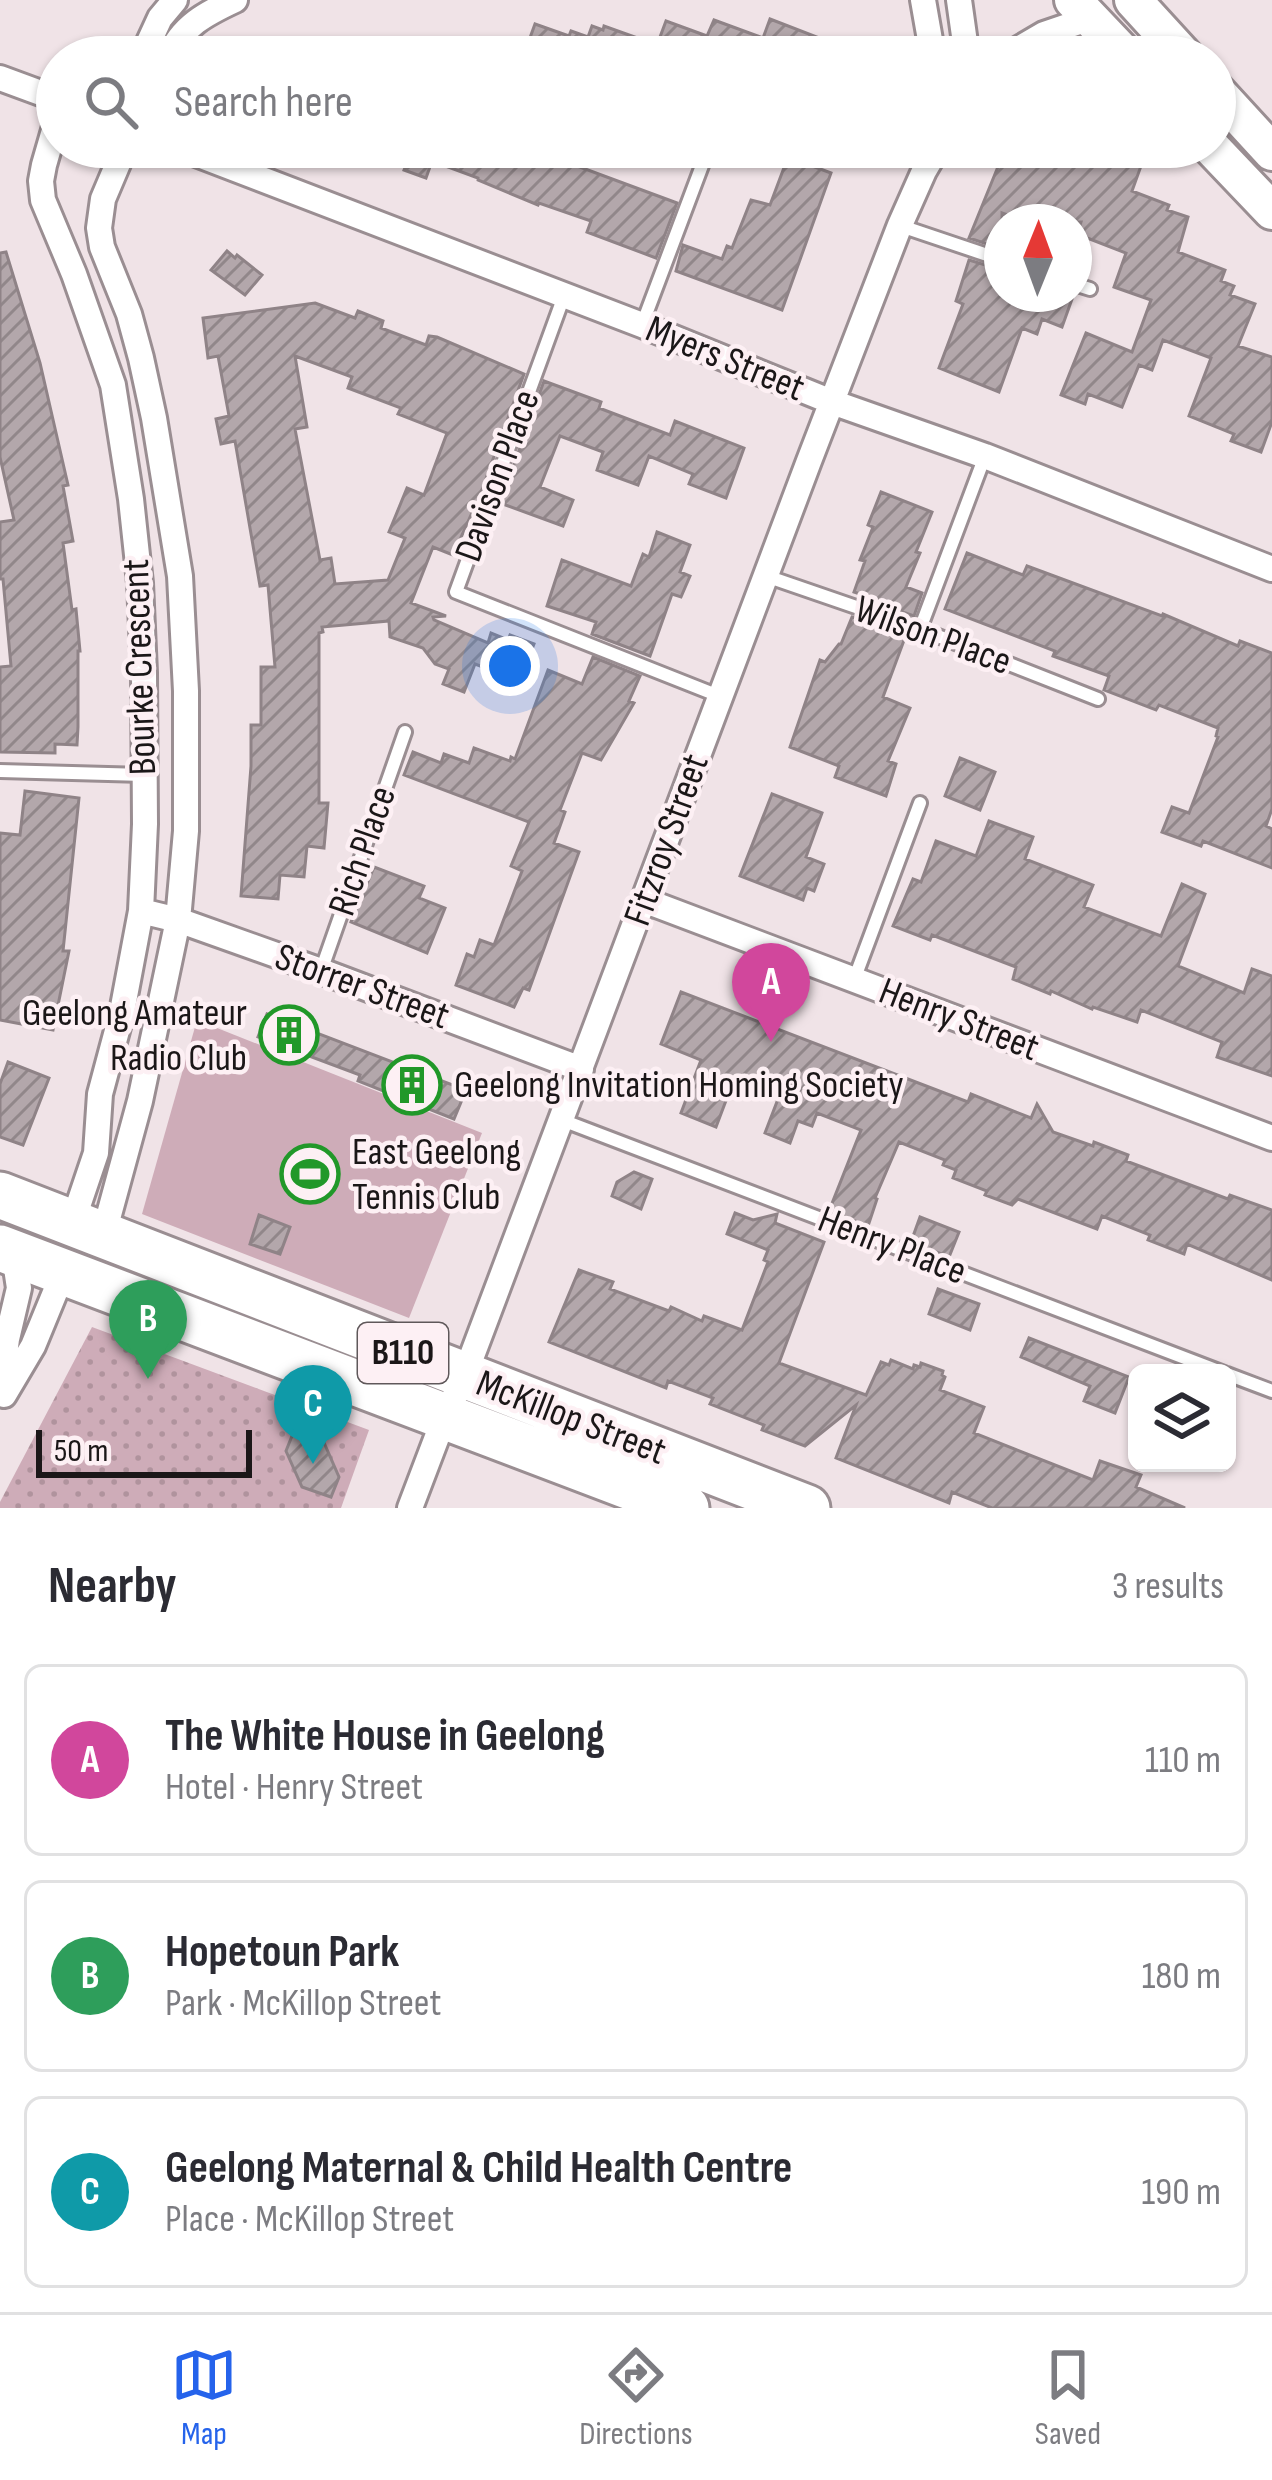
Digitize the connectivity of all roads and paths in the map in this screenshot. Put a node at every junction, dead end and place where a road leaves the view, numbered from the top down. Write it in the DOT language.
graph roads {
  1 [pos="176,0"];
  2 [pos="923,0"];
  3 [pos="959,0"];
  4 [pos="219,3"];
  5 [pos="1146,8"];
  6 [pos="1082,9"];
  7 [pos="152,36"];
  8 [pos="180,36"];
  9 [pos="929,36"];
  10 [pos="964,36"];
  11 [pos="1041,36"];
  12 [pos="1107,36"];
  13 [pos="1168,36"];
  14 [pos="0,78"];
  15 [pos="36,92"];
  16 [pos="1236,113"];
  17 [pos="1272,152"];
  18 [pos="44,168"];
  19 [pos="117,168"];
  20 [pos="232,168"];
  21 [pos="701,168"];
  22 [pos="922,168"];
  23 [pos="1231,168"];
  24 [pos="1272,212"];
  25 [pos="900,225"];
  26 [pos="984,254"];
  27 [pos="564,296"];
  28 [pos="642,325"];
  29 [pos="832,402"];
  30 [pos="985,456"];
  31 [pos="1272,569"];
  32 [pos="766,576"];
  33 [pos="920,629"];
  34 [pos="720,696"];
  35 [pos="1098,699"];
  36 [pos="405,732"];
  37 [pos="0,771"];
  38 [pos="144,775"];
  39 [pos="186,777"];
  40 [pos="920,803"];
  41 [pos="646,901"];
  42 [pos="141,911"];
  43 [pos="178,920"];
  44 [pos="321,971"];
  45 [pos="854,980"];
  46 [pos="581,1069"];
  47 [pos="561,1119"];
  48 [pos="1272,1138"];
  49 [pos="7,1197"];
  50 [pos="88,1227"];
  51 [pos="3,1250"];
  52 [pos="63,1273"];
  53 [pos="1199,1364"];
  54 [pos="1236,1378"];
  55 [pos="1272,1391"];
  56 [pos="0,1392"];
  57 [pos="455,1397"];
  58 [pos="0,1401"];
  59 [pos="672,1506"];
  60 [pos="410,1508"];
  61 [pos="806,1508"];
  1 -- 7 [label="street"];
  2 -- 9 [label="street"];
  3 -- 10 [label="street"];
  4 -- 8 [label="street"];
  5 -- 13 [label="street"];
  6 -- 11 [label="street"];
  6 -- 12 [label="street"];
  14 -- 15 [label="street"];
  16 -- 17 [label="street"];
  18 -- 38 [label="street, Bourke Crescent"];
  19 -- 39 [label="street, Bourke Crescent"];
  20 -- 27 [label="street, Myers Street"];
  21 -- 28 [label="lane"];
  22 -- 25 [label="street, Fitzroy Street"];
  23 -- 24 [label="street"];
  25 -- 26 [label="lane"];
  25 -- 29 [label="street, Fitzroy Street"];
  27 -- 28 [label="street, Myers Street"];
  27 -- 34 [label="lane, Davison Place"];
  28 -- 29 [label="street, Myers Street"];
  29 -- 30 [label="street, Myers Street"];
  29 -- 32 [label="street, Fitzroy Street"];
  30 -- 31 [label="street, Myers Street"];
  30 -- 33 [label="lane"];
  32 -- 33 [label="lane, Wilson Place"];
  32 -- 34 [label="street, Fitzroy Street"];
  33 -- 35 [label="lane, Wilson Place"];
  34 -- 41 [label="street, Fitzroy Street"];
  36 -- 44 [label="lane, Rich Place"];
  37 -- 38 [label="lane"];
  38 -- 39 [label="street"];
  38 -- 42 [label="street, Bourke Crescent"];
  39 -- 43 [label="street, Bourke Crescent"];
  40 -- 45 [label="lane"];
  41 -- 45 [label="street, Henry Street"];
  41 -- 46 [label="street, Fitzroy Street"];
  42 -- 43 [label="street, Storrer Street"];
  42 -- 50 [label="street, Bourke Crescent"];
  43 -- 44 [label="street, Storrer Street"];
  43 -- 50 [label="street, Bourke Crescent"];
  44 -- 46 [label="street, Storrer Street"];
  45 -- 48 [label="street, Henry Street"];
  46 -- 47 [label="street, Fitzroy Street"];
  47 -- 53 [label="lane, Henry Place"];
  47 -- 57 [label="street, Fitzroy Street"];
  49 -- 50 [label="highway, McKillop Street / B110"];
  49 -- 52 [label="highway"];
  50 -- 57 [label="highway, McKillop Street / B110"];
  51 -- 52 [label="highway, McKillop Street / B110"];
  51 -- 56 [label="street"];
  52 -- 57 [label="highway, McKillop Street / B110"];
  52 -- 58 [label="street"];
  54 -- 55 [label="lane, Henry Place"];
  57 -- 59 [label="highway, McKillop Street / B110"];
  57 -- 60 [label="street, Fitzroy Street"];
  57 -- 61 [label="highway, McKillop Street / B110"];
}
